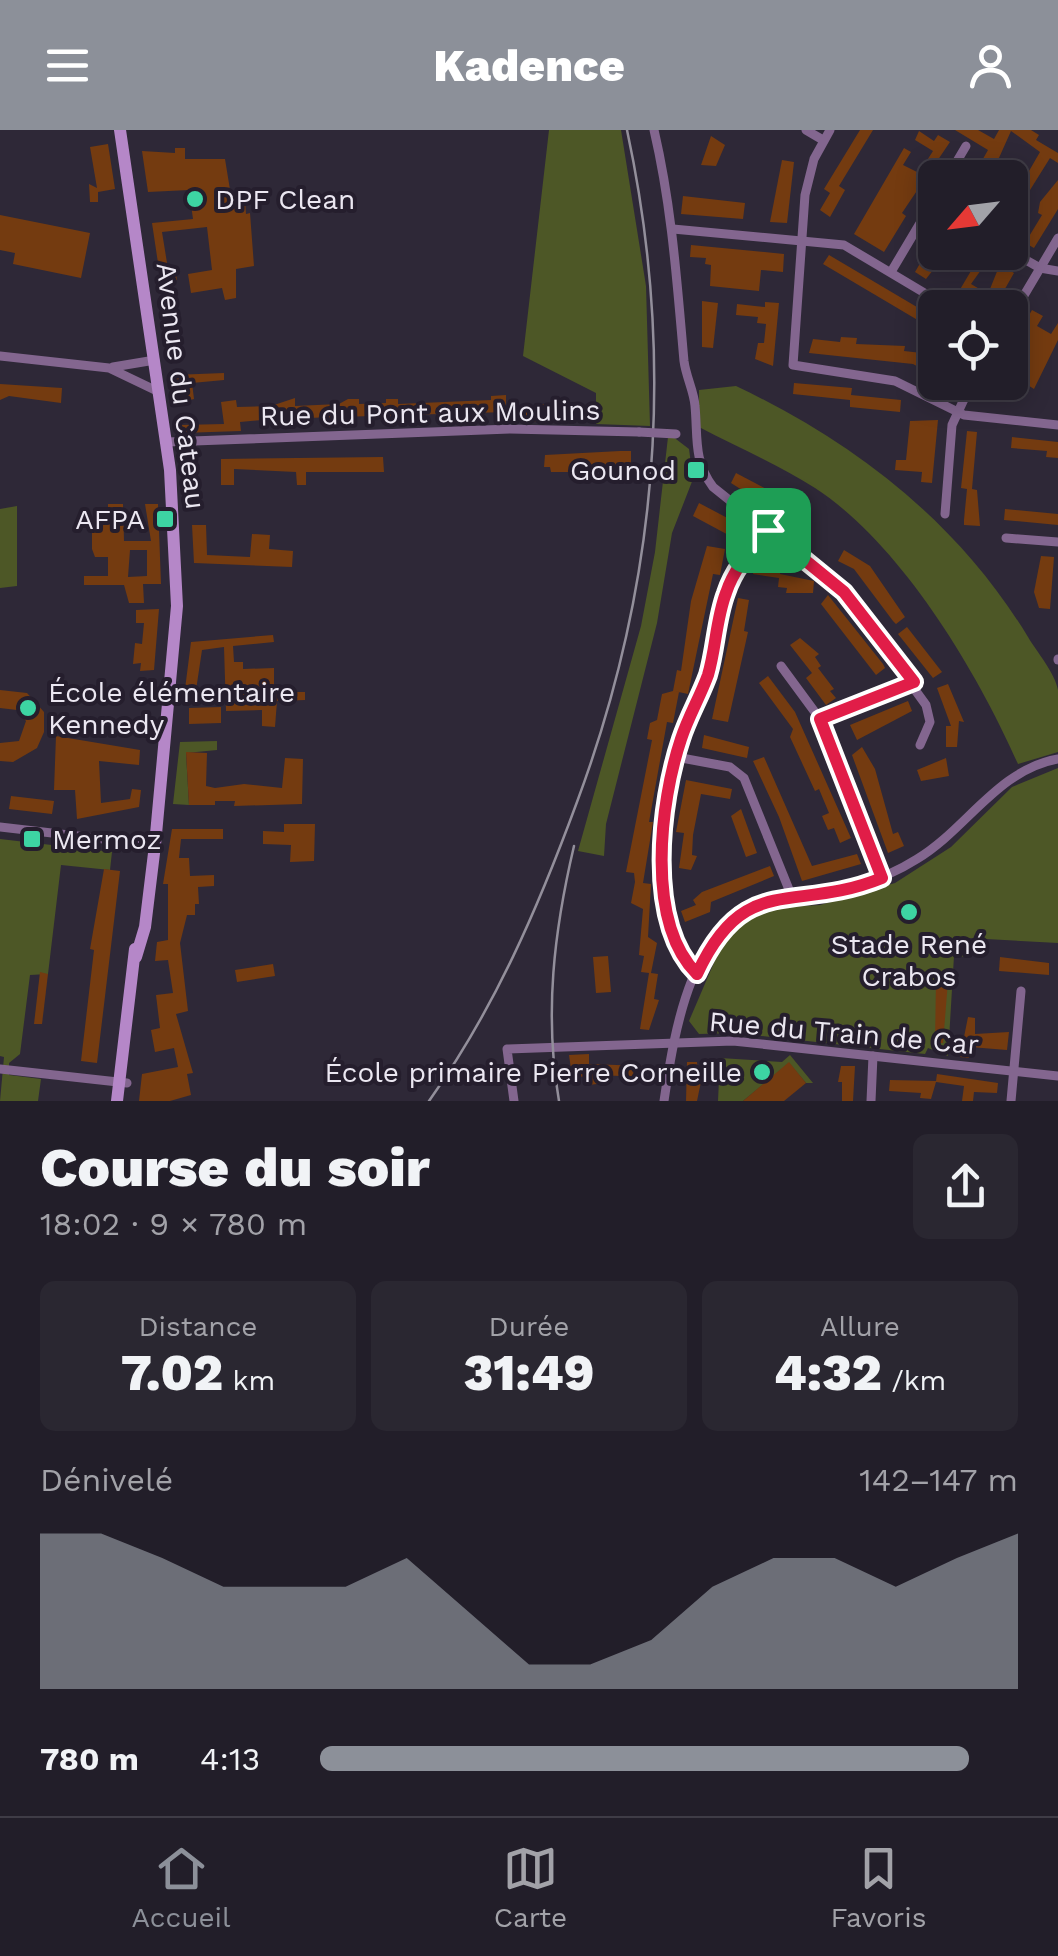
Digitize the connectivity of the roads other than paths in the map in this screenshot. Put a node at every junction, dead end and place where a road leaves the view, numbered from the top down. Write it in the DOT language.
graph roads {
  1 [pos="120,130"];
  2 [pos="654,130"];
  3 [pos="806,130"];
  4 [pos="830,130"];
  5 [pos="823,140"];
  6 [pos="966,146"];
  7 [pos="958,160"];
  8 [pos="673,228"];
  9 [pos="918,228"];
  10 [pos="1058,238"];
  11 [pos="801,240"];
  12 [pos="1028,261"];
  13 [pos="1040,268"];
  14 [pos="1058,270"];
  15 [pos="891,272"];
  16 [pos="920,290"];
  17 [pos="1027,290"];
  18 [pos="0,356"];
  19 [pos="156,364"];
  20 [pos="109,368"];
  21 [pos="126,374"];
  22 [pos="160,392"];
  23 [pos="962,400"];
  24 [pos="955,412"];
  25 [pos="1058,424"];
  26 [pos="694,434"];
  27 [pos="167,442"];
  28 [pos="945,514"];
  29 [pos="768,530"];
  30 [pos="1006,538"];
  31 [pos="1058,542"];
  32 [pos="781,666"];
  33 [pos="914,682"];
  34 [pos="820,719"];
  35 [pos="920,745"];
  36 [pos="676,756"];
  37 [pos="1056,760"];
  38 [pos="0,827"];
  39 [pos="151,844"];
  40 [pos="882,878"];
  41 [pos="792,898"];
  42 [pos="697,974"];
  43 [pos="1021,992"];
  44 [pos="674,1042"];
  45 [pos="873,1056"];
  46 [pos="0,1069"];
  47 [pos="1014,1072"];
  48 [pos="1058,1076"];
  49 [pos="123,1083"];
  50 [pos="117,1101"];
  51 [pos="125,1101"];
  52 [pos="514,1101"];
  53 [pos="664,1101"];
  54 [pos="871,1101"];
  55 [pos="1011,1101"];
  1 -- 19 [label="main road, Avenue du Cateau"];
  2 -- 8 [label="street"];
  3 -- 5 [label="street"];
  4 -- 5 [label="street"];
  5 -- 11 [label="street"];
  6 -- 7 [label="street"];
  8 -- 11 [label="street"];
  8 -- 26 [label="street"];
  9 -- 15 [label="street"];
  10 -- 13 [label="street"];
  11 -- 15 [label="street"];
  11 -- 24 [label="street"];
  12 -- 13 [label="street"];
  13 -- 14 [label="street"];
  13 -- 17 [label="street"];
  15 -- 16 [label="street"];
  18 -- 20 [label="street"];
  19 -- 20 [label="street"];
  19 -- 21 [label="street"];
  19 -- 22 [label="main road, Avenue du Cateau"];
  20 -- 21 [label="street"];
  21 -- 22 [label="street"];
  22 -- 27 [label="main road, Avenue du Cateau"];
  23 -- 24 [label="street"];
  24 -- 25 [label="street"];
  24 -- 28 [label="street"];
  26 -- 27 [label="street, Rue du Pont aux Moulins, bridge"];
  26 -- 29 [label="street"];
  27 -- 39 [label="main road, Avenue du Cateau"];
  29 -- 33 [label="street"];
  29 -- 36 [label="street"];
  30 -- 31 [label="street"];
  32 -- 34 [label="street"];
  33 -- 34 [label="street"];
  33 -- 35 [label="street"];
  34 -- 40 [label="street"];
  36 -- 41 [label="street"];
  36 -- 42 [label="street"];
  37 -- 40 [label="street"];
  38 -- 39 [label="street"];
  39 -- 49 [label="main road, Avenue du Cateau"];
  40 -- 41 [label="street"];
  41 -- 42 [label="street"];
  42 -- 44 [label="street"];
  43 -- 47 [label="street"];
  44 -- 45 [label="street, Rue du Train de Car"];
  44 -- 52 [label="street, Rue du Train de Car"];
  44 -- 53 [label="street"];
  45 -- 47 [label="street, Rue du Train de Car"];
  45 -- 54 [label="street"];
  46 -- 49 [label="street"];
  47 -- 48 [label="street, Rue du Train de Car"];
  47 -- 55 [label="street"];
  49 -- 50 [label="main road, Avenue du Cateau"];
  49 -- 51 [label="main road, Avenue du Cateau"];
}
